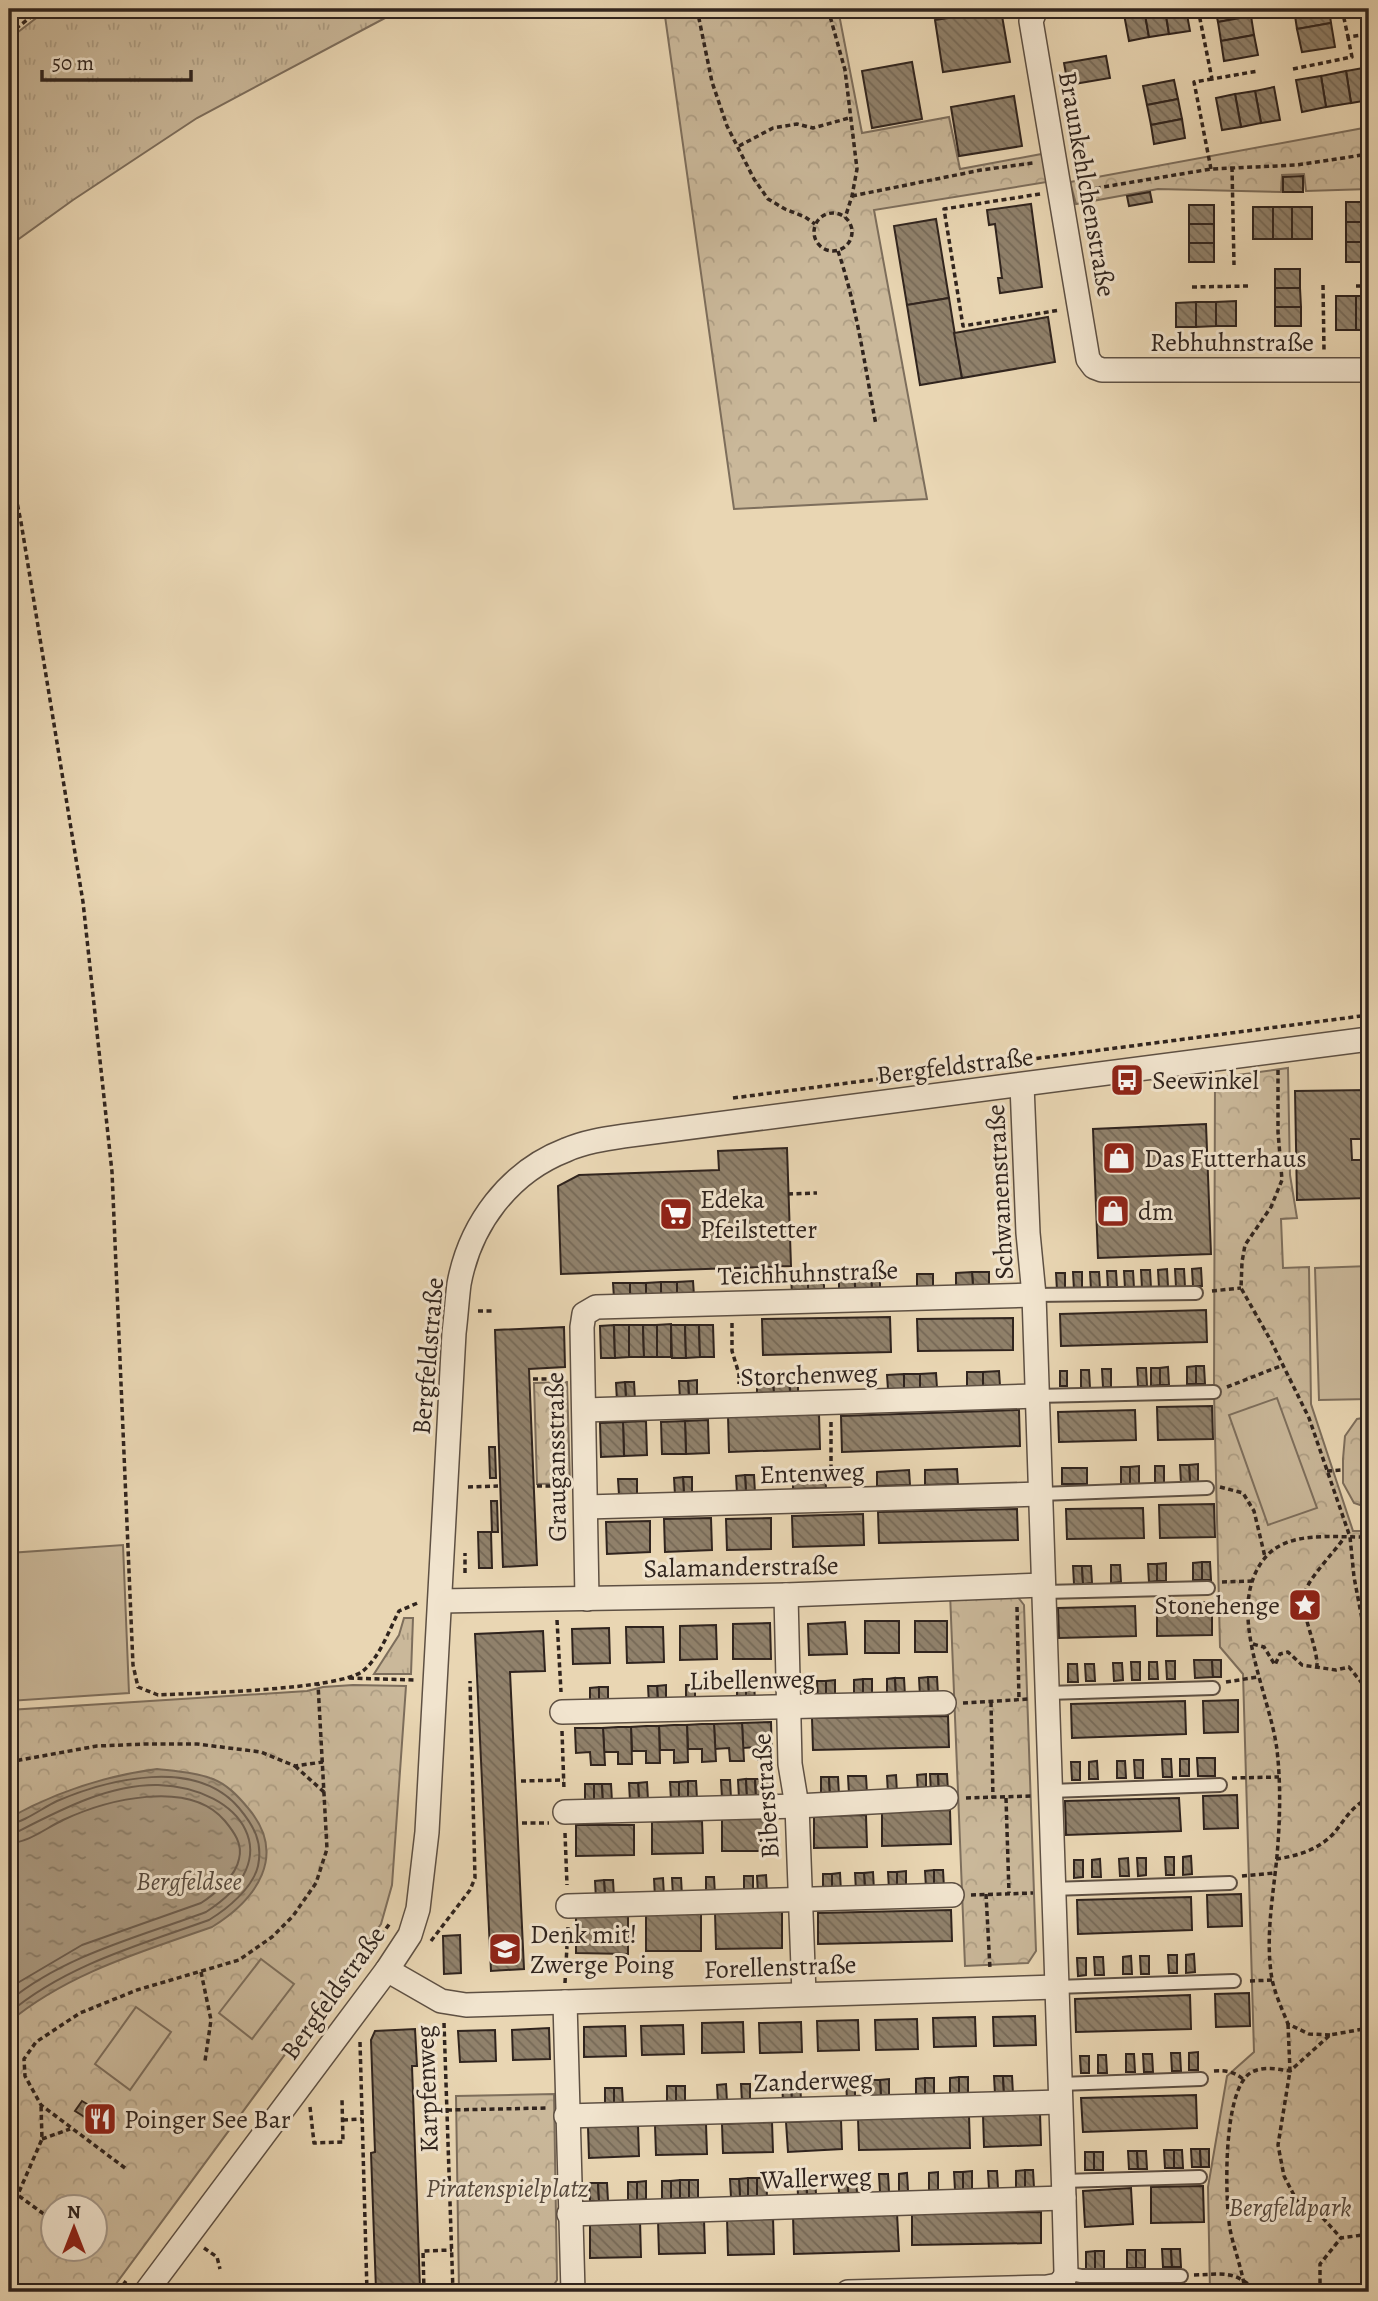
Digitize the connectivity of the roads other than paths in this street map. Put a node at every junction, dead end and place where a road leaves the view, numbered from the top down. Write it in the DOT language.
graph roads {
  1 [pos="1036,9"];
  2 [pos="1094,367"];
  3 [pos="1369,370"];
  4 [pos="1369,1039"];
  5 [pos="1022,1085"];
  6 [pos="1196,1293"];
  7 [pos="1034,1295"];
  8 [pos="584,1314"];
  9 [pos="1214,1392"];
  10 [pos="1036,1396"];
  11 [pos="584,1410"];
  12 [pos="1207,1488"];
  13 [pos="1040,1494"];
  14 [pos="586,1507"];
  15 [pos="1208,1588"];
  16 [pos="1043,1589"];
  17 [pos="786,1595"];
  18 [pos="587,1599"];
  19 [pos="440,1601"];
  20 [pos="1213,1688"];
  21 [pos="1048,1693"];
  22 [pos="944,1703"];
  23 [pos="789,1708"];
  24 [pos="562,1712"];
  25 [pos="1220,1785"];
  26 [pos="1050,1791"];
  27 [pos="946,1798"];
  28 [pos="797,1806"];
  29 [pos="559,1817"];
  30 [pos="1230,1883"];
  31 [pos="1052,1889"];
  32 [pos="952,1895"];
  33 [pos="800,1900"];
  34 [pos="568,1906"];
  35 [pos="387,1970"];
  36 [pos="1234,1981"];
  37 [pos="1056,1987"];
  38 [pos="804,1994"];
  39 [pos="565,2002"];
  40 [pos="1201,2079"];
  41 [pos="1060,2093"];
  42 [pos="557,2112"];
  43 [pos="1200,2177"];
  44 [pos="1064,2190"];
  45 [pos="569,2214"];
  46 [pos="1181,2276"];
  47 [pos="1068,2281"];
  48 [pos="146,2292"];
  49 [pos="573,2292"];
  50 [pos="848,2292"];
  1 -- 2 [label="street, Braunkehlchenstraße"];
  2 -- 3 [label="street, Rebhuhnstraße"];
  4 -- 5 [label="street, Bergfeldstraße"];
  5 -- 7 [label="street, Schwanenstraße"];
  5 -- 19 [label="street, Bergfeldstraße"];
  6 -- 7 [label="lane, Schwanenstraße"];
  7 -- 8 [label="street, Teichhuhnstraße"];
  7 -- 10 [label="street, Schwanenstraße"];
  8 -- 11 [label="street, Graugansstraße"];
  9 -- 10 [label="lane"];
  10 -- 11 [label="street, Storchenweg"];
  10 -- 13 [label="street, Schwanenstraße"];
  11 -- 14 [label="street, Graugansstraße"];
  12 -- 13 [label="lane"];
  13 -- 14 [label="street, Entenweg"];
  13 -- 16 [label="street, Schwanenstraße"];
  14 -- 18 [label="street, Graugansstraße"];
  15 -- 16 [label="lane"];
  16 -- 17 [label="street, Salamanderstraße"];
  16 -- 21 [label="street, Schwanenstraße"];
  17 -- 18 [label="street, Salamanderstraße"];
  17 -- 23 [label="street, Biberstraße"];
  18 -- 19 [label="street, Salamanderstraße"];
  19 -- 35 [label="street, Bergfeldstraße"];
  20 -- 21 [label="lane"];
  21 -- 26 [label="street, Schwanenstraße"];
  22 -- 23 [label="street, Libellenweg"];
  23 -- 24 [label="street, Libellenweg"];
  23 -- 28 [label="street, Biberstraße"];
  25 -- 26 [label="lane"];
  26 -- 31 [label="street, Schwanenstraße"];
  27 -- 28 [label="street"];
  28 -- 29 [label="street"];
  28 -- 33 [label="street, Biberstraße"];
  30 -- 31 [label="lane"];
  31 -- 37 [label="street, Schwanenstraße"];
  32 -- 33 [label="street"];
  33 -- 34 [label="street"];
  33 -- 38 [label="street, Biberstraße"];
  35 -- 39 [label="street, Forellenstraße"];
  35 -- 48 [label="street, Bergfeldstraße"];
  36 -- 37 [label="lane"];
  37 -- 38 [label="street, Forellenstraße"];
  37 -- 41 [label="street, Schwanenstraße"];
  38 -- 39 [label="street, Forellenstraße"];
  39 -- 42 [label="street"];
  40 -- 41 [label="lane"];
  41 -- 42 [label="street, Zanderweg"];
  41 -- 44 [label="street, Schwanenstraße"];
  42 -- 45 [label="street"];
  43 -- 44 [label="lane"];
  44 -- 45 [label="street, Wallerweg"];
  44 -- 47 [label="street, Schwanenstraße"];
  45 -- 49 [label="street"];
  46 -- 47 [label="lane"];
  47 -- 50 [label="street"];
}
